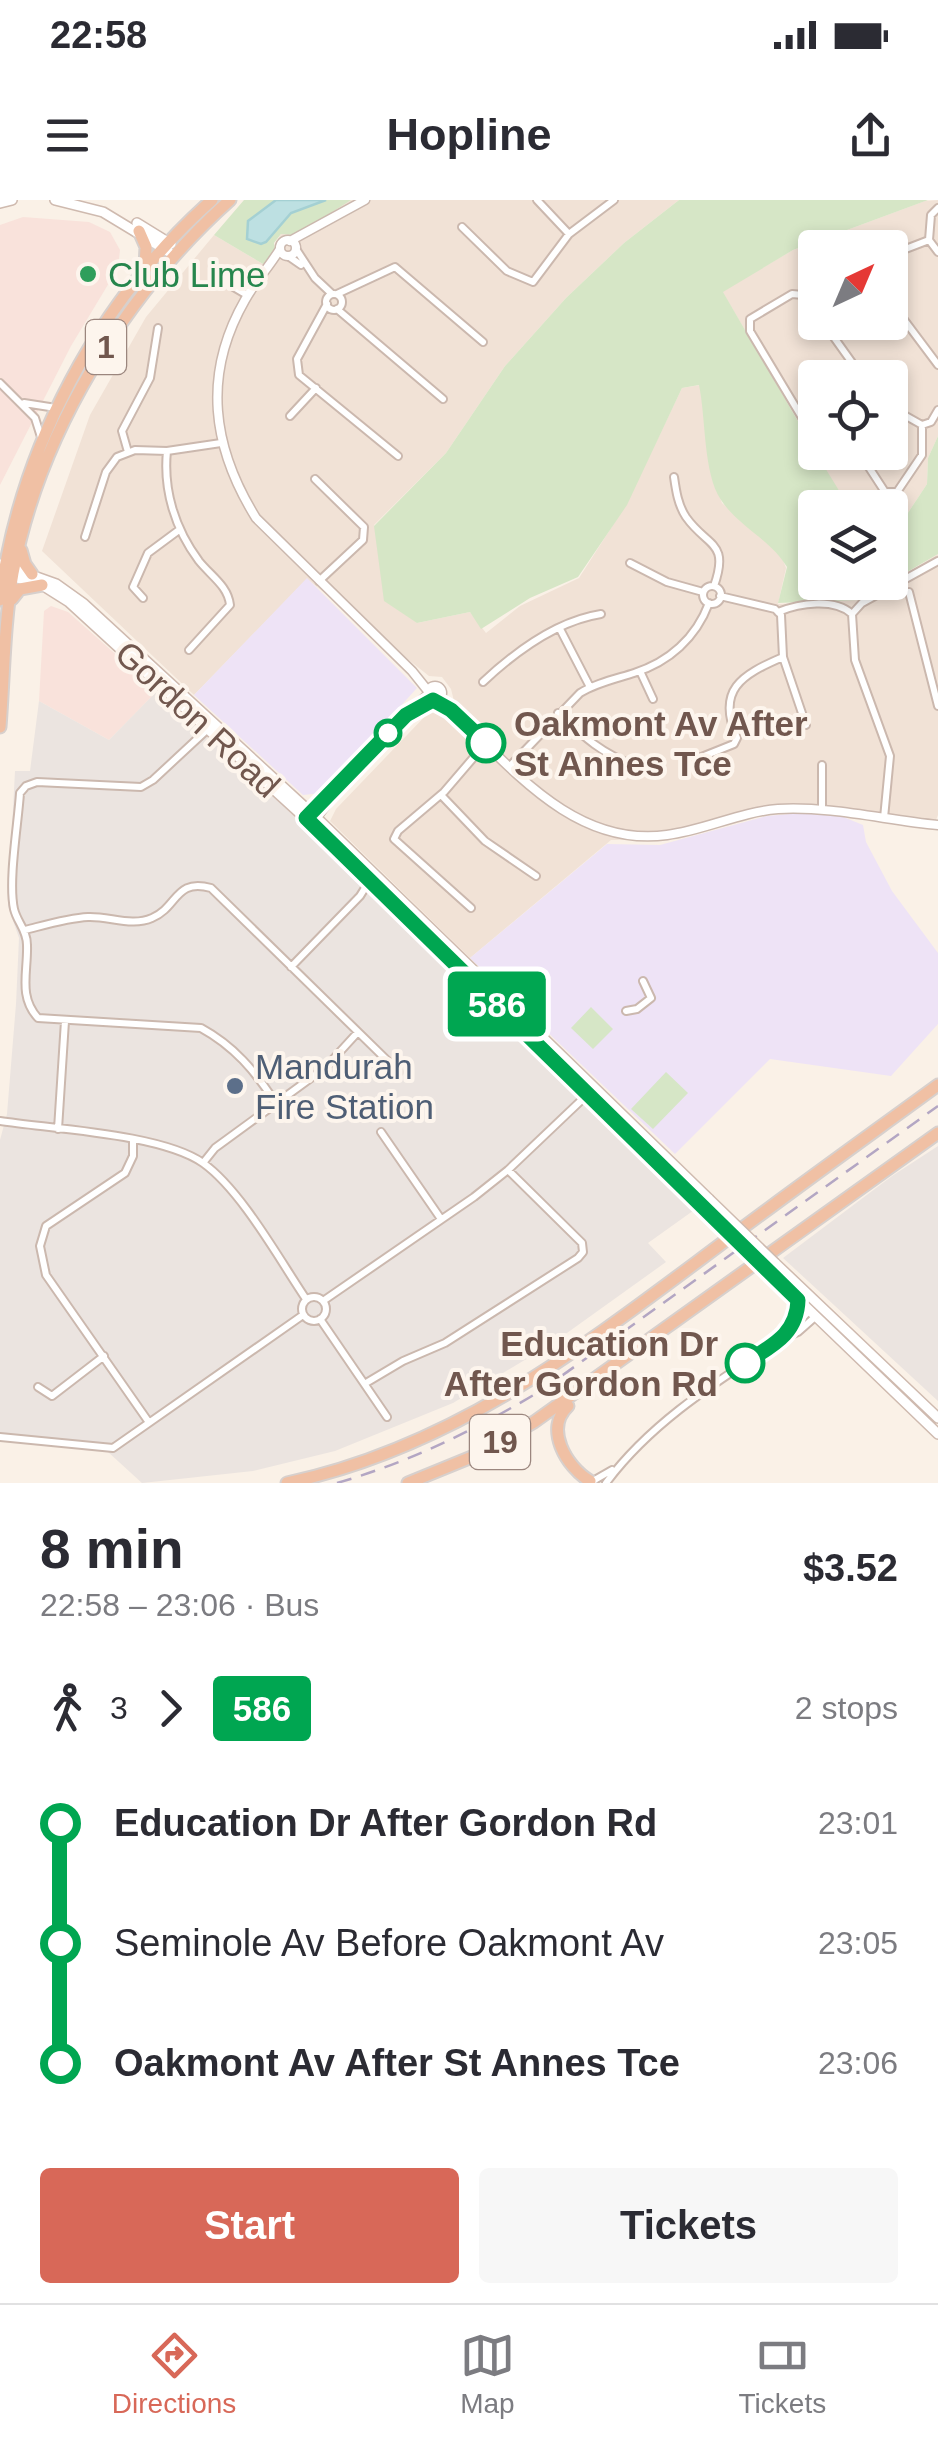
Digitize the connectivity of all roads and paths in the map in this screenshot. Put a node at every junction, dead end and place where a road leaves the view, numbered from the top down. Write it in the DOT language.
graph roads {
  1 [pos="12,200"];
  2 [pos="55,200"];
  3 [pos="84,200"];
  4 [pos="212,200"];
  5 [pos="230,200"];
  6 [pos="364,200"];
  7 [pos="537,200"];
  8 [pos="614,200"];
  9 [pos="0,203"];
  10 [pos="938,208"];
  11 [pos="462,227"];
  12 [pos="139,231"];
  13 [pos="569,234"];
  14 [pos="930,240"];
  15 [pos="908,248"];
  16 [pos="172,249"];
  17 [pos="289,249"];
  18 [pos="938,252"];
  19 [pos="144,271"];
  20 [pos="213,275"];
  21 [pos="798,295"];
  22 [pos="247,296"];
  23 [pos="335,302"];
  24 [pos="908,325"];
  25 [pos="158,328"];
  26 [pos="484,342"];
  27 [pos="938,365"];
  28 [pos="0,383"];
  29 [pos="316,388"];
  30 [pos="14,398"];
  31 [pos="443,399"];
  32 [pos="57,408"];
  33 [pos="938,410"];
  34 [pos="798,411"];
  35 [pos="290,416"];
  36 [pos="908,417"];
  37 [pos="922,425"];
  38 [pos="221,442"];
  39 [pos="42,443"];
  40 [pos="167,450"];
  41 [pos="128,452"];
  42 [pos="398,456"];
  43 [pos="871,470"];
  44 [pos="674,477"];
  45 [pos="315,478"];
  46 [pos="179,530"];
  47 [pos="85,536"];
  48 [pos="21,540"];
  49 [pos="938,561"];
  50 [pos="630,563"];
  51 [pos="6,571"];
  52 [pos="32,574"];
  53 [pos="319,581"];
  54 [pos="42,586"];
  55 [pos="714,586"];
  56 [pos="703,592"];
  57 [pos="909,592"];
  58 [pos="720,596"];
  59 [pos="143,598"];
  60 [pos="5,601"];
  61 [pos="709,603"];
  62 [pos="778,612"];
  63 [pos="601,614"];
  64 [pos="852,614"];
  65 [pos="103,627"];
  66 [pos="560,629"];
  67 [pos="189,650"];
  68 [pos="783,658"];
  69 [pos="640,671"];
  70 [pos="482,682"];
  71 [pos="590,687"];
  72 [pos="434,694"];
  73 [pos="936,694"];
  74 [pos="653,699"];
  75 [pos="938,706"];
  76 [pos="558,713"];
  77 [pos="806,725"];
  78 [pos="0,726"];
  79 [pos="211,726"];
  80 [pos="486,743"];
  81 [pos="699,758"];
  82 [pos="634,765"];
  83 [pos="822,765"];
  84 [pos="510,766"];
  85 [pos="441,795"];
  86 [pos="822,810"];
  87 [pos="311,818"];
  88 [pos="884,818"];
  89 [pos="938,825"];
  90 [pos="536,876"];
  91 [pos="375,880"];
  92 [pos="471,908"];
  93 [pos="25,930"];
  94 [pos="291,968"];
  95 [pos="643,981"];
  96 [pos="626,1012"];
  97 [pos="65,1021"];
  98 [pos="358,1032"];
  99 [pos="400,1072"];
  100 [pos="938,1085"];
  101 [pos="592,1090"];
  102 [pos="275,1102"];
  103 [pos="0,1121"];
  104 [pos="58,1128"];
  105 [pos="382,1132"];
  106 [pos="938,1133"];
  107 [pos="133,1141"];
  108 [pos="203,1163"];
  109 [pos="508,1170"];
  110 [pos="441,1219"];
  111 [pos="781,1276"];
  112 [pos="306,1299"];
  113 [pos="323,1300"];
  114 [pos="798,1300"];
  115 [pos="812,1314"];
  116 [pos="303,1315"];
  117 [pos="320,1319"];
  118 [pos="786,1336"];
  119 [pos="104,1356"];
  120 [pos="366,1383"];
  121 [pos="38,1387"];
  122 [pos="584,1388"];
  123 [pos="388,1417"];
  124 [pos="938,1418"];
  125 [pos="148,1421"];
  126 [pos="534,1422"];
  127 [pos="938,1434"];
  128 [pos="0,1437"];
  129 [pos="624,1460"];
  130 [pos="588,1482"];
  131 [pos="287,1483"];
  132 [pos="408,1483"];
  133 [pos="606,1483"];
  1 -- 9 [label="main road"];
  2 -- 12 [label="main road"];
  3 -- 16 [label="main road"];
  4 -- 16 [label="highway, 1"];
  5 -- 16 [label="highway, 1"];
  6 -- 17 [label="street"];
  7 -- 13 [label="street"];
  8 -- 13 [label="street"];
  10 -- 14 [label="street"];
  11 -- 13 [label="street"];
  12 -- 16 [label="main road"];
  12 -- 19 [label="highway"];
  14 -- 15 [label="street"];
  14 -- 18 [label="street"];
  16 -- 19 [label="highway, 1"];
  16 -- 48 [label="highway, 1"];
  17 -- 22 [label="street"];
  17 -- 23 [label="street"];
  19 -- 32 [label="highway, 1"];
  20 -- 22 [label="street"];
  21 -- 34 [label="street"];
  22 -- 38 [label="street"];
  23 -- 26 [label="street"];
  23 -- 29 [label="street"];
  23 -- 31 [label="street"];
  24 -- 27 [label="street"];
  25 -- 41 [label="street"];
  28 -- 30 [label="street"];
  29 -- 35 [label="street"];
  29 -- 42 [label="street"];
  30 -- 32 [label="street"];
  30 -- 39 [label="street"];
  32 -- 39 [label="highway, 1"];
  33 -- 37 [label="street"];
  36 -- 37 [label="street"];
  37 -- 43 [label="street"];
  38 -- 40 [label="street"];
  38 -- 53 [label="street"];
  39 -- 51 [label="highway, 1"];
  40 -- 41 [label="street"];
  40 -- 46 [label="street"];
  41 -- 47 [label="street"];
  44 -- 55 [label="street"];
  45 -- 53 [label="street"];
  46 -- 59 [label="street"];
  46 -- 67 [label="street"];
  48 -- 51 [label="highway, 1"];
  48 -- 52 [label="highway"];
  49 -- 64 [label="street"];
  50 -- 56 [label="street"];
  51 -- 52 [label="main road, Gordon Road"];
  51 -- 54 [label="main road, Gordon Road"];
  51 -- 60 [label="highway, 1"];
  52 -- 65 [label="main road, Gordon Road"];
  53 -- 72 [label="street"];
  54 -- 60 [label="highway"];
  54 -- 65 [label="main road, Gordon Road"];
  55 -- 56 [label="street"];
  55 -- 58 [label="street"];
  56 -- 61 [label="street"];
  57 -- 73 [label="street"];
  58 -- 61 [label="street"];
  58 -- 62 [label="street"];
  60 -- 78 [label="highway, 1"];
  61 -- 69 [label="street"];
  62 -- 64 [label="street"];
  62 -- 68 [label="street"];
  63 -- 66 [label="street"];
  64 -- 88 [label="street"];
  65 -- 79 [label="main road, Gordon Road"];
  66 -- 70 [label="street"];
  66 -- 71 [label="street"];
  68 -- 77 [label="street"];
  68 -- 81 [label="street"];
  69 -- 71 [label="street"];
  69 -- 74 [label="street"];
  71 -- 76 [label="street"];
  72 -- 80 [label="street"];
  72 -- 87 [label="street"];
  73 -- 75 [label="street"];
  76 -- 82 [label="street"];
  76 -- 84 [label="street"];
  79 -- 87 [label="main road, Gordon Road"];
  79 -- 93 [label="street"];
  80 -- 84 [label="street"];
  80 -- 85 [label="street"];
  83 -- 86 [label="street"];
  84 -- 86 [label="street"];
  85 -- 90 [label="street"];
  85 -- 92 [label="street"];
  86 -- 88 [label="street"];
  87 -- 91 [label="main road, Gordon Road"];
  88 -- 89 [label="street"];
  91 -- 94 [label="street"];
  91 -- 101 [label="main road, Gordon Road"];
  93 -- 94 [label="street"];
  93 -- 97 [label="street"];
  94 -- 98 [label="street"];
  95 -- 96 [label="street"];
  97 -- 102 [label="street"];
  97 -- 104 [label="street"];
  98 -- 99 [label="street"];
  98 -- 102 [label="street"];
  100 -- 131 [label="highway, 19"];
  101 -- 109 [label="street"];
  101 -- 111 [label="main road, Gordon Road, bridge"];
  102 -- 108 [label="street"];
  103 -- 104 [label="street"];
  104 -- 107 [label="street"];
  105 -- 110 [label="street"];
  106 -- 122 [label="highway, 19"];
  107 -- 108 [label="street"];
  107 -- 119 [label="street"];
  108 -- 112 [label="street"];
  109 -- 110 [label="street"];
  109 -- 120 [label="street"];
  110 -- 113 [label="street"];
  111 -- 114 [label="main road, Gordon Road"];
  111 -- 124 [label="main road, Gordon Road"];
  112 -- 113 [label="street"];
  112 -- 116 [label="street"];
  113 -- 117 [label="street"];
  114 -- 115 [label="main road, Gordon Road"];
  114 -- 118 [label="main road"];
  115 -- 118 [label="street"];
  115 -- 127 [label="main road, Gordon Road"];
  116 -- 117 [label="street"];
  116 -- 125 [label="street"];
  117 -- 120 [label="street"];
  118 -- 129 [label="street"];
  119 -- 121 [label="street"];
  119 -- 125 [label="street"];
  120 -- 123 [label="street"];
  122 -- 126 [label="highway, 19"];
  122 -- 130 [label="highway"];
  125 -- 128 [label="street"];
  126 -- 130 [label="highway"];
  126 -- 132 [label="highway, 19"];
  129 -- 130 [label="street"];
  129 -- 133 [label="street"];
}
